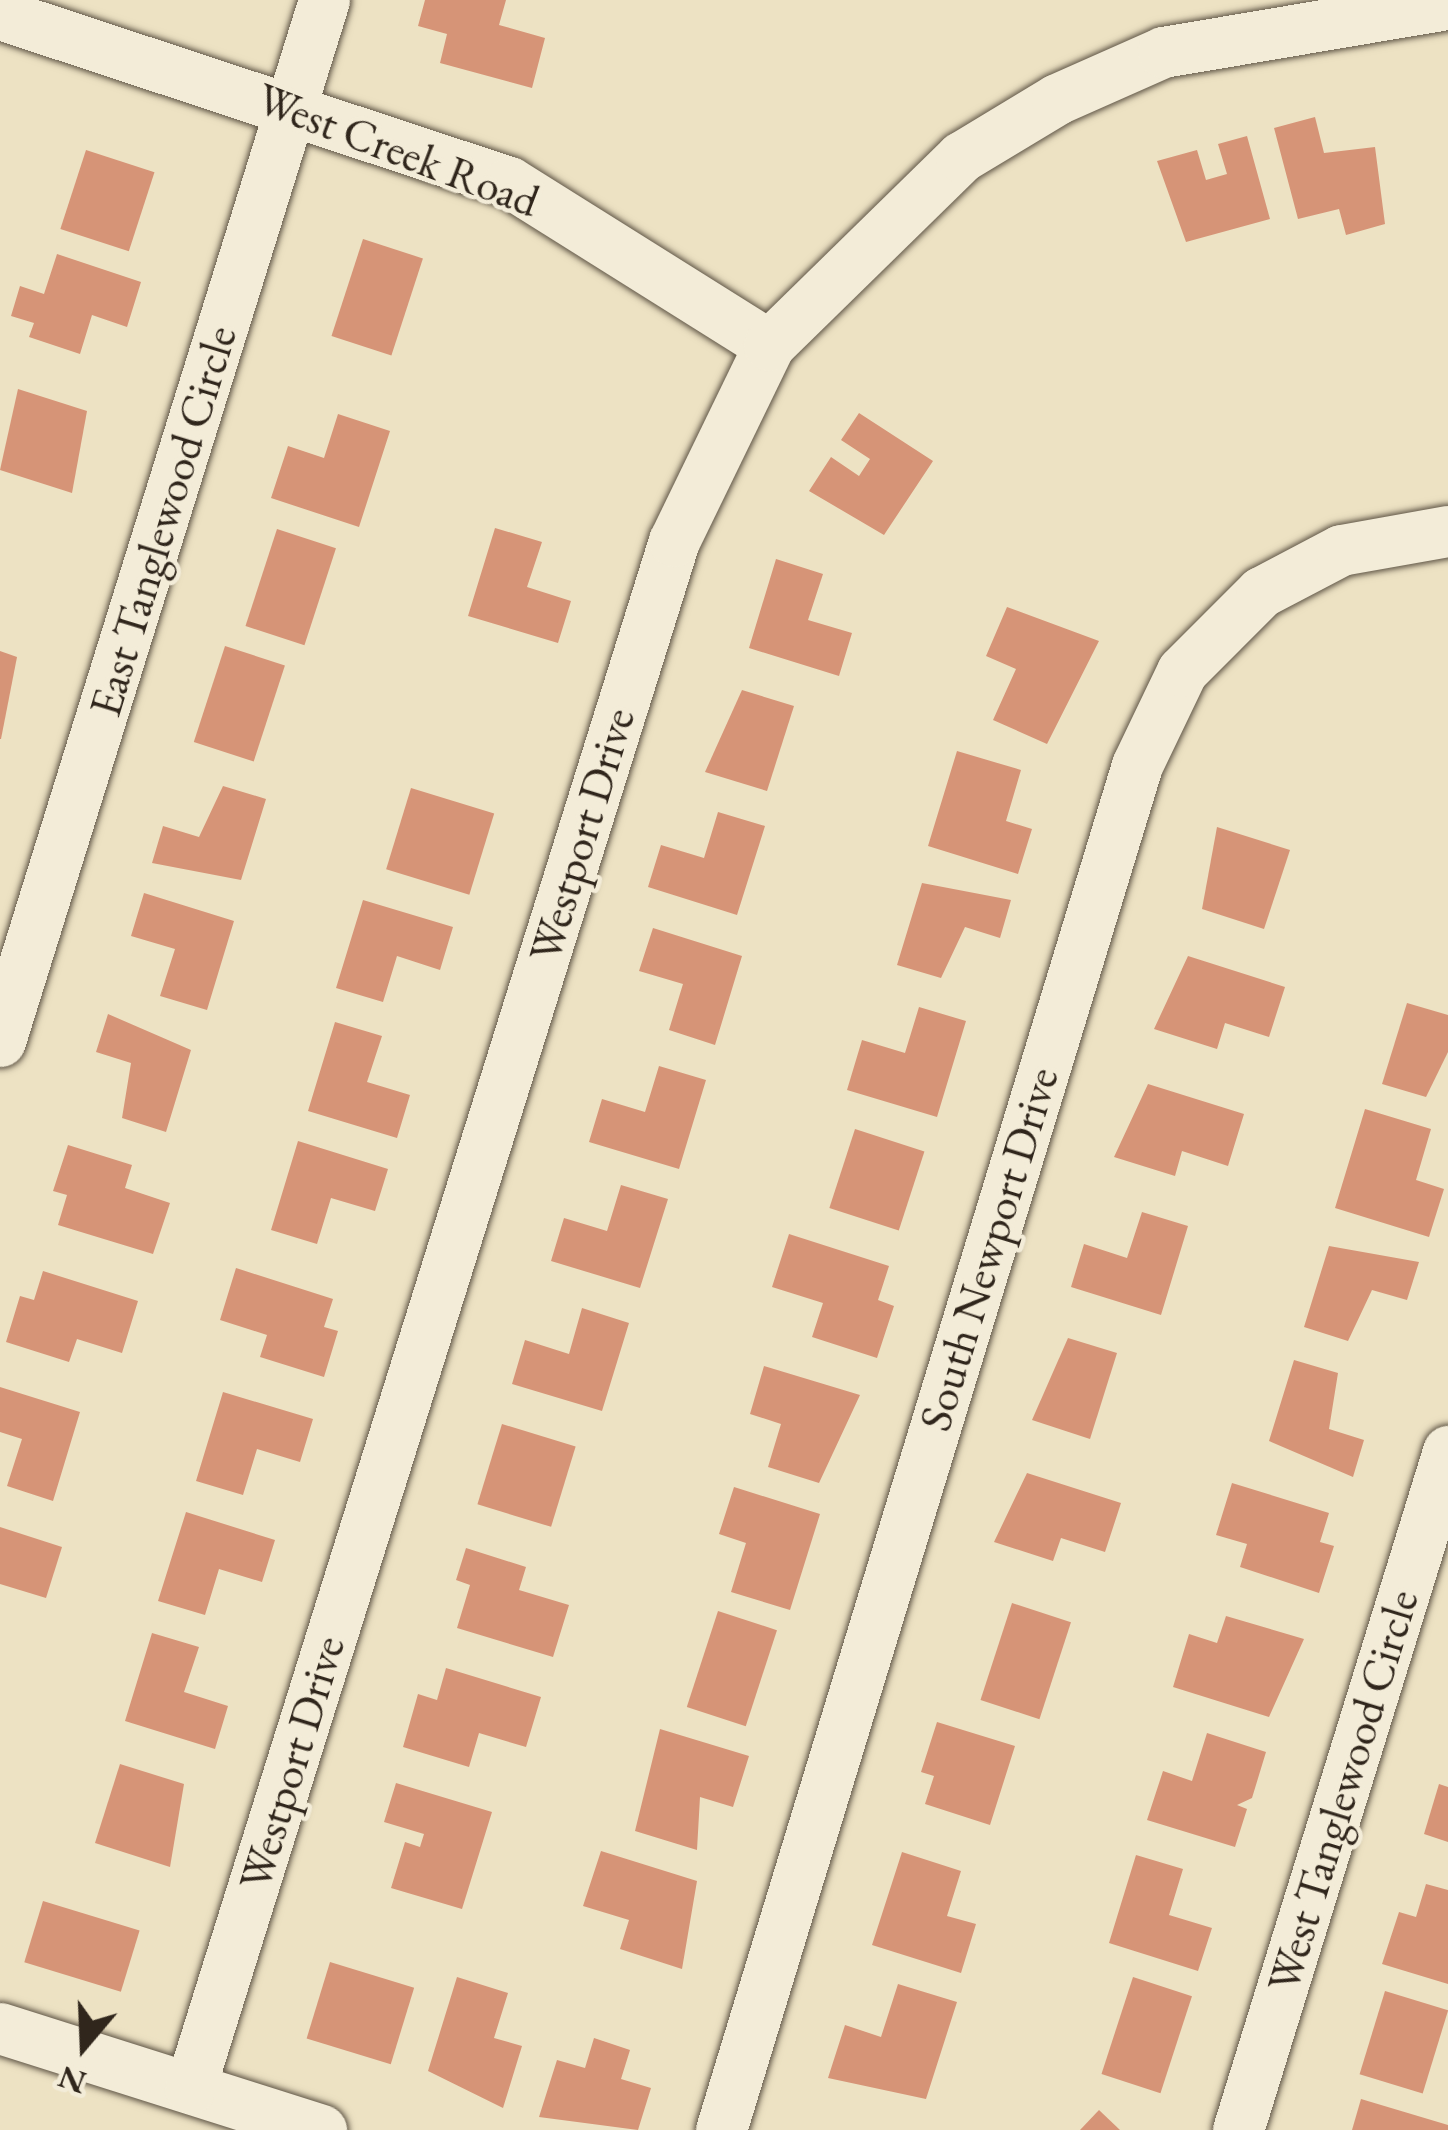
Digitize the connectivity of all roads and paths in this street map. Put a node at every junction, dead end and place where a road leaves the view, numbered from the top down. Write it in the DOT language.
graph roads {
  1 [pos="324,0"];
  2 [pos="1448,4"];
  3 [pos="0,14"];
  4 [pos="293,105"];
  5 [pos="769,345"];
  6 [pos="1448,531"];
  7 [pos="0,1041"];
  8 [pos="1448,1451"];
  9 [pos="0,2028"];
  10 [pos="190,2088"];
  11 [pos="321,2130"];
  12 [pos="721,2130"];
  13 [pos="1238,2130"];
  1 -- 4 [label="street, East Tanglewood Circle"];
  2 -- 5 [label="street, Westport Drive"];
  3 -- 4 [label="street, West Creek Road"];
  4 -- 5 [label="street, West Creek Road"];
  4 -- 7 [label="street, East Tanglewood Circle"];
  5 -- 10 [label="street, Westport Drive"];
  6 -- 12 [label="street, South Newport Drive"];
  8 -- 13 [label="street, West Tanglewood Circle"];
  9 -- 10 [label="street"];
  10 -- 11 [label="street"];
}
